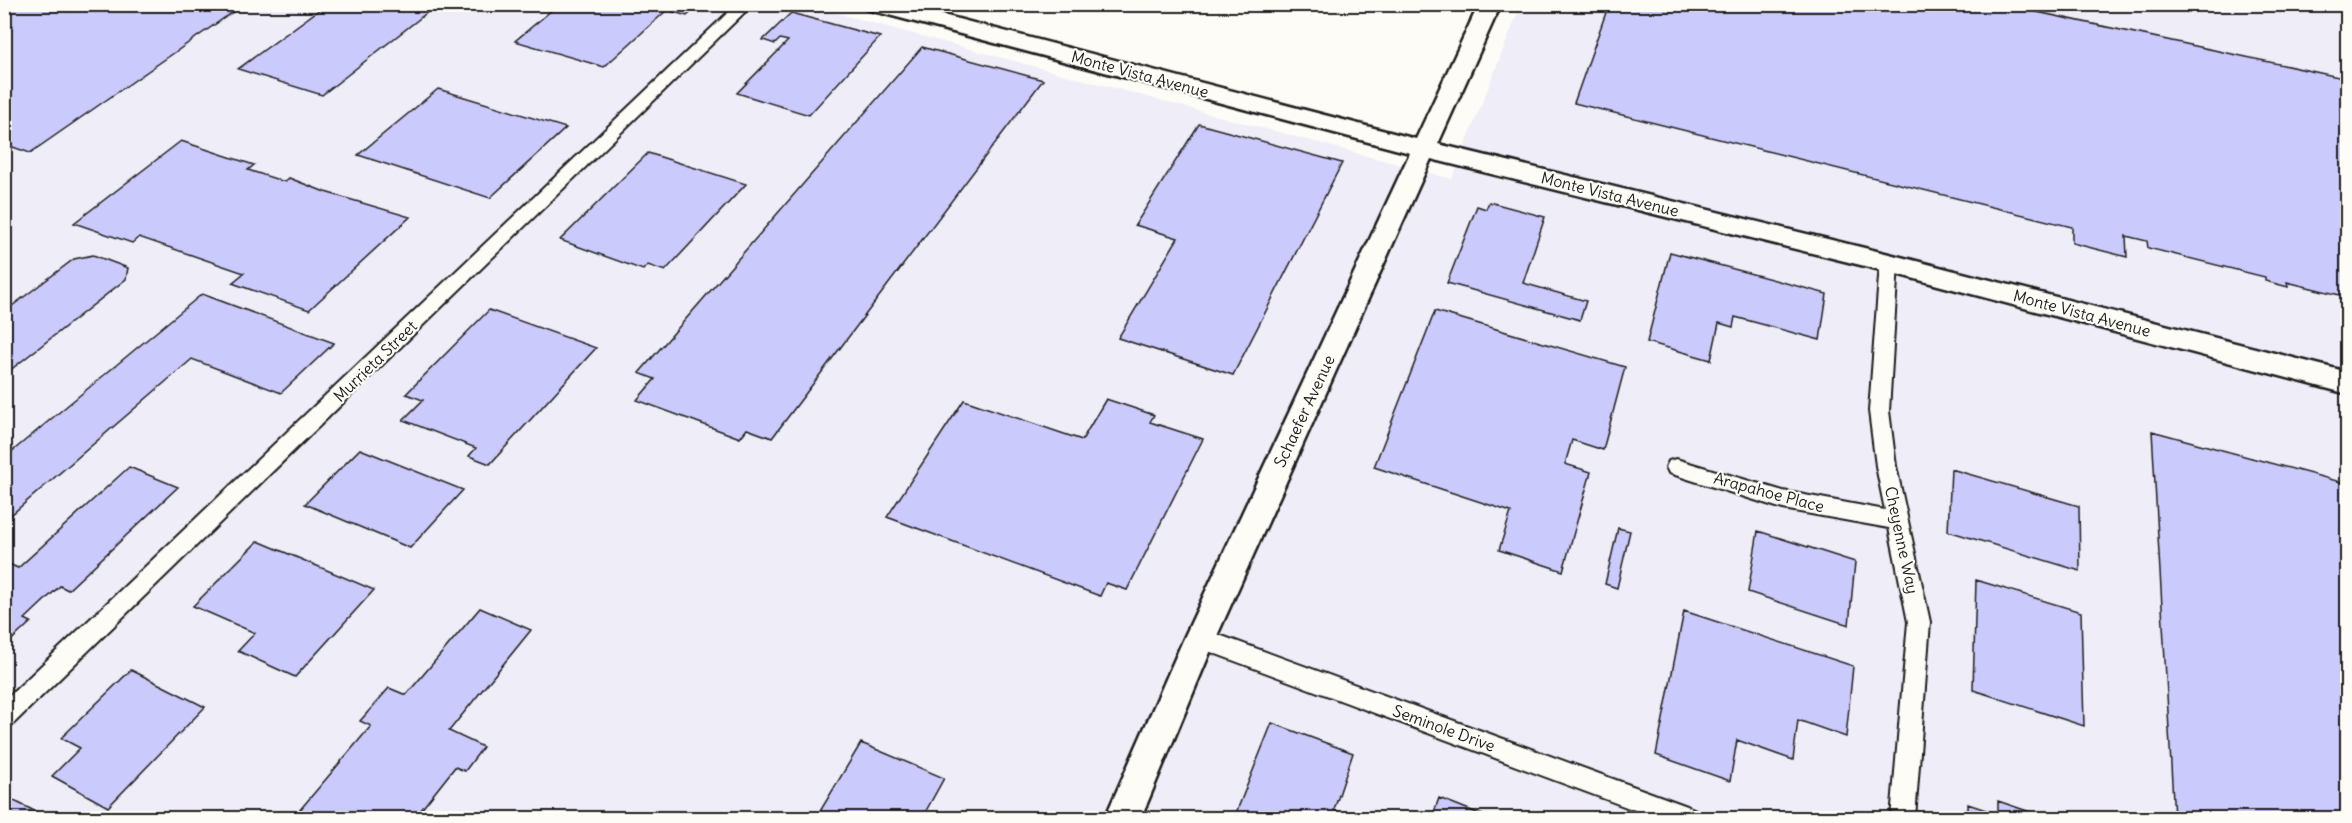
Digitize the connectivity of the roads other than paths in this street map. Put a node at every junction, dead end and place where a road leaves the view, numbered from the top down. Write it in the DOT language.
graph roads {
  1 [pos="746,4"];
  2 [pos="874,4"];
  3 [pos="1490,4"];
  4 [pos="1424,149"];
  5 [pos="1889,262"];
  6 [pos="2348,383"];
  7 [pos="1676,467"];
  8 [pos="1898,520"];
  9 [pos="1200,638"];
  10 [pos="4,717"];
  11 [pos="1123,819"];
  12 [pos="1687,819"];
  13 [pos="1903,819"];
  1 -- 10 [label="street, Murrieta Street"];
  2 -- 4 [label="street, Monte Vista Avenue"];
  3 -- 4 [label="street, Schaefer Avenue"];
  4 -- 5 [label="street, Monte Vista Avenue"];
  4 -- 9 [label="street, Schaefer Avenue"];
  5 -- 6 [label="street, Monte Vista Avenue"];
  5 -- 8 [label="street, Cheyenne Way"];
  7 -- 8 [label="street, Arapahoe Place"];
  8 -- 13 [label="street, Cheyenne Way"];
  9 -- 11 [label="street, Schaefer Avenue"];
  9 -- 12 [label="street, Seminole Drive"];
}
